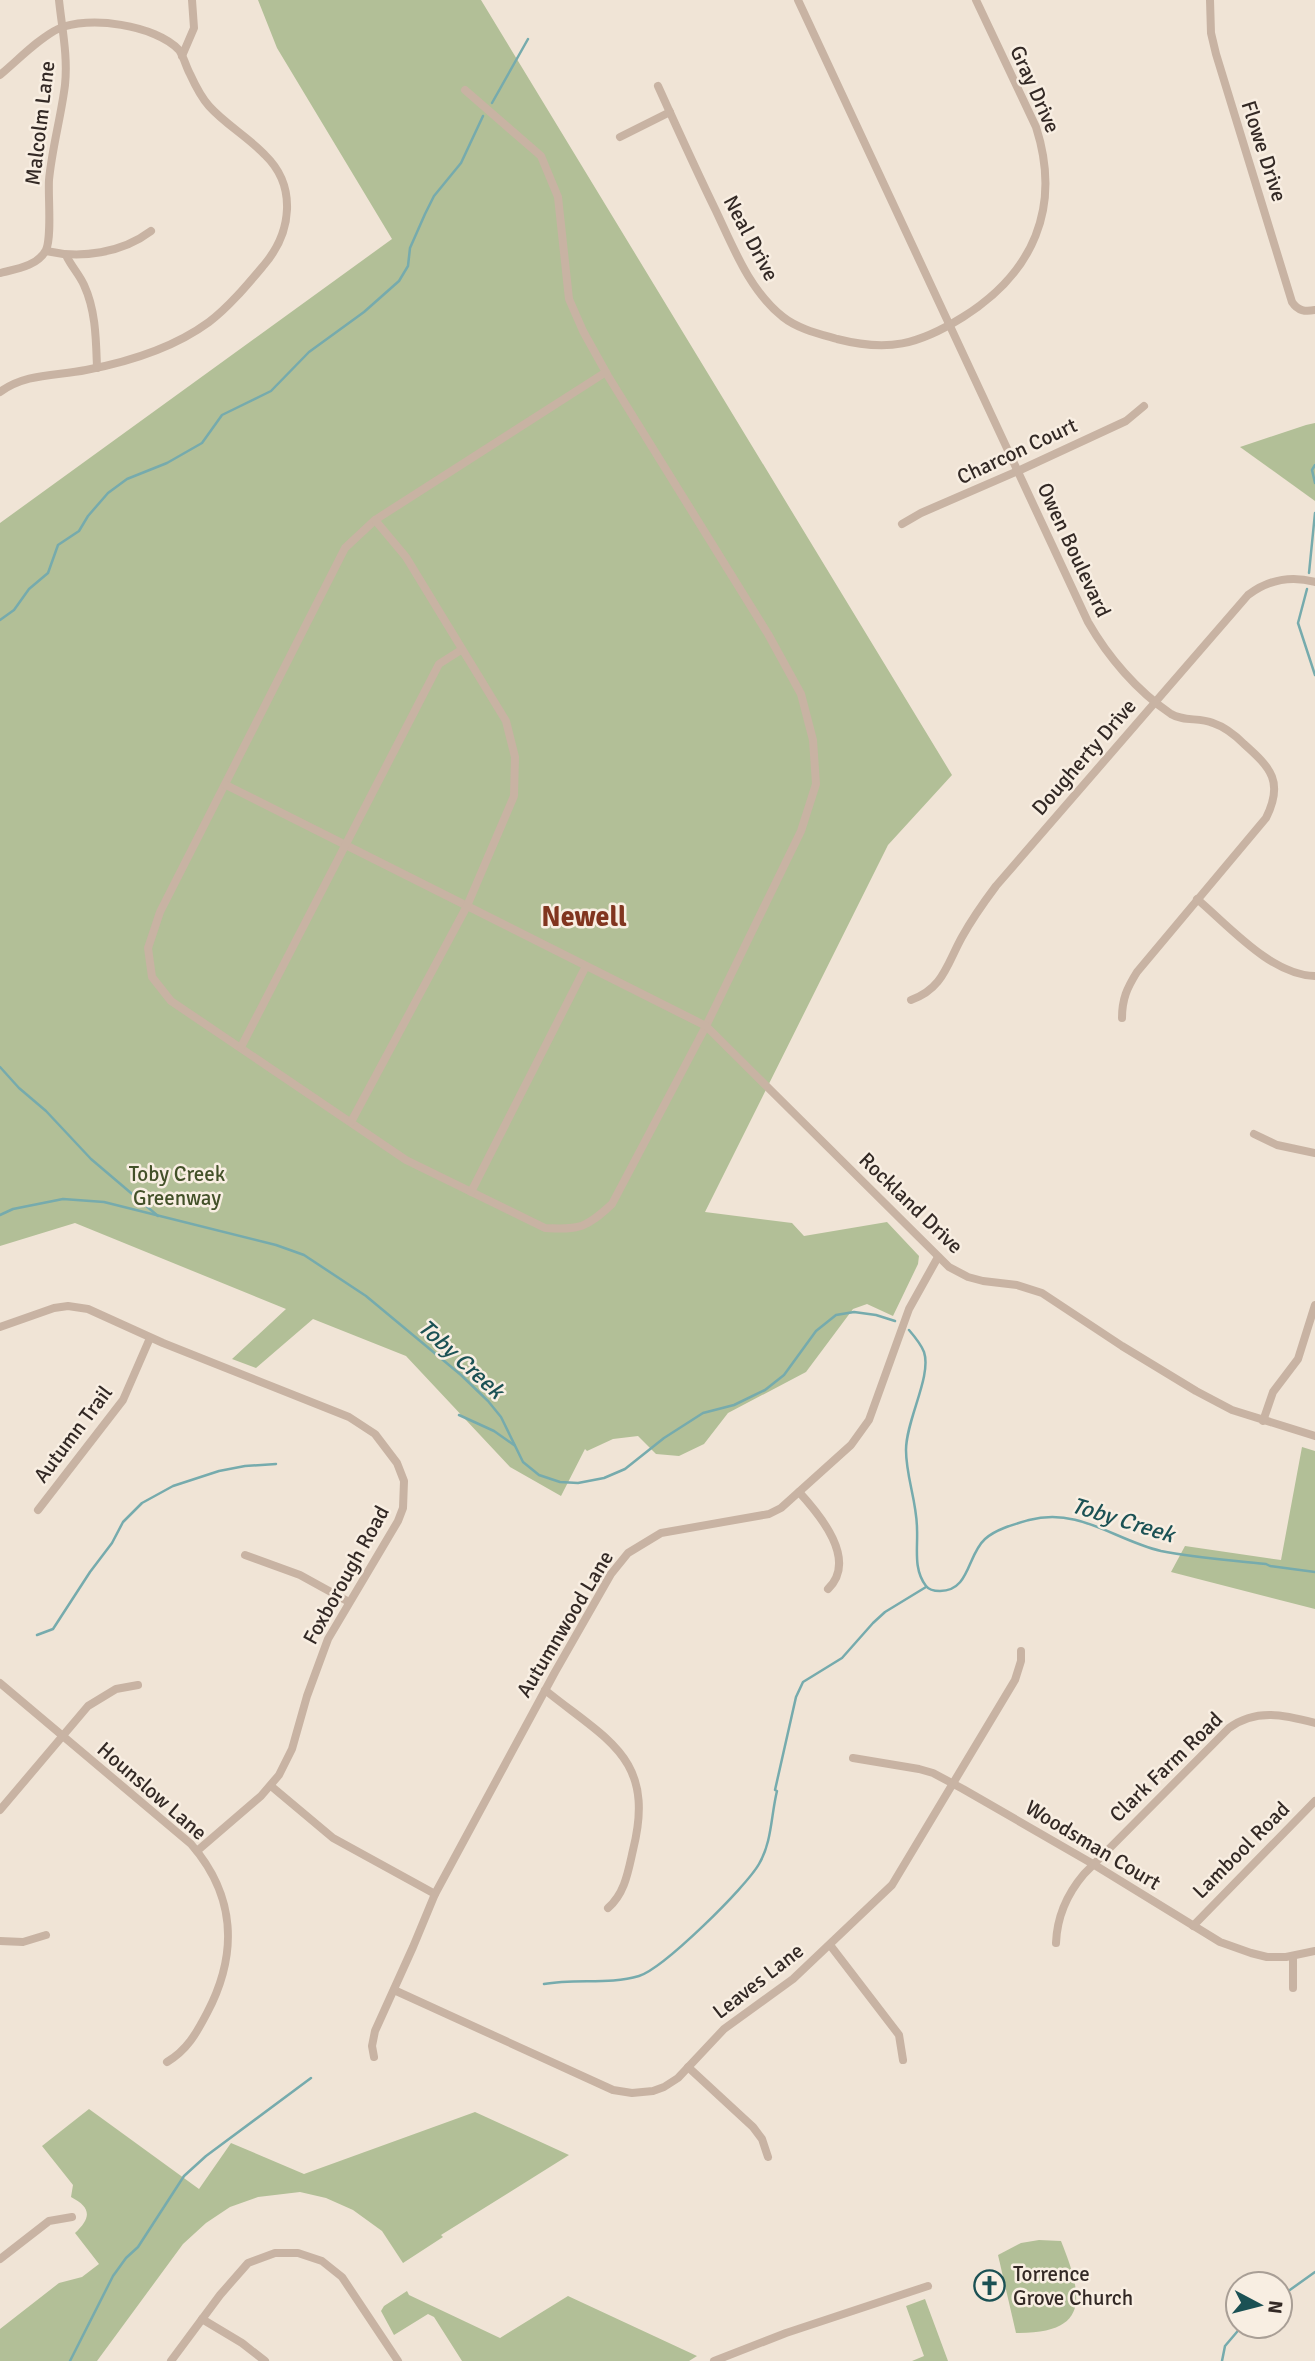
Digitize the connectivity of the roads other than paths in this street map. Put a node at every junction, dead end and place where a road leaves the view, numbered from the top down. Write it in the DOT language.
graph roads {
  1 [pos="59,0"];
  2 [pos="192,0"];
  3 [pos="797,0"];
  4 [pos="976,0"];
  5 [pos="1210,0"];
  6 [pos="63,27"];
  7 [pos="182,56"];
  8 [pos="0,75"];
  9 [pos="658,86"];
  10 [pos="465,90"];
  11 [pos="670,112"];
  12 [pos="620,137"];
  13 [pos="150,231"];
  14 [pos="46,251"];
  15 [pos="66,256"];
  16 [pos="0,273"];
  17 [pos="1315,310"];
  18 [pos="949,326"];
  19 [pos="97,368"];
  20 [pos="606,372"];
  21 [pos="0,392"];
  22 [pos="1144,406"];
  23 [pos="1018,471"];
  24 [pos="375,520"];
  25 [pos="902,524"];
  26 [pos="1315,582"];
  27 [pos="461,650"];
  28 [pos="1156,701"];
  29 [pos="226,785"];
  30 [pos="345,845"];
  31 [pos="1197,899"];
  32 [pos="467,906"];
  33 [pos="586,966"];
  34 [pos="1315,976"];
  35 [pos="911,1000"];
  36 [pos="1122,1018"];
  37 [pos="706,1026"];
  38 [pos="241,1048"];
  39 [pos="351,1122"];
  40 [pos="1254,1134"];
  41 [pos="1315,1153"];
  42 [pos="471,1192"];
  43 [pos="938,1257"];
  44 [pos="1315,1305"];
  45 [pos="0,1327"];
  46 [pos="150,1338"];
  47 [pos="1263,1421"];
  48 [pos="1315,1436"];
  49 [pos="799,1492"];
  50 [pos="38,1510"];
  51 [pos="245,1555"];
  52 [pos="828,1590"];
  53 [pos="349,1602"];
  54 [pos="1021,1651"];
  55 [pos="0,1683"];
  56 [pos="138,1685"];
  57 [pos="545,1690"];
  58 [pos="1315,1723"];
  59 [pos="63,1736"];
  60 [pos="853,1758"];
  61 [pos="953,1784"];
  62 [pos="271,1786"];
  63 [pos="1315,1801"];
  64 [pos="0,1810"];
  65 [pos="197,1851"];
  66 [pos="1093,1864"];
  67 [pos="435,1894"];
  68 [pos="608,1908"];
  69 [pos="1193,1926"];
  70 [pos="46,1935"];
  71 [pos="0,1941"];
  72 [pos="1056,1943"];
  73 [pos="830,1945"];
  74 [pos="1315,1951"];
  75 [pos="1293,1956"];
  76 [pos="1293,1988"];
  77 [pos="394,1990"];
  78 [pos="374,2057"];
  79 [pos="903,2060"];
  80 [pos="167,2062"];
  81 [pos="688,2067"];
  82 [pos="768,2157"];
  83 [pos="72,2217"];
  84 [pos="0,2259"];
  85 [pos="928,2286"];
  86 [pos="202,2319"];
  87 [pos="172,2361"];
  88 [pos="265,2361"];
  89 [pos="398,2361"];
  90 [pos="714,2361"];
  1 -- 6 [label="street, Malcolm Lane"];
  2 -- 7 [label="street"];
  3 -- 18 [label="street, Owen Boulevard"];
  4 -- 18 [label="street, Gray Drive"];
  5 -- 17 [label="street, Flowe Drive"];
  6 -- 7 [label="street"];
  6 -- 8 [label="street"];
  6 -- 14 [label="street, Malcolm Lane"];
  7 -- 19 [label="street"];
  9 -- 11 [label="street, Neal Drive"];
  10 -- 20 [label="street"];
  11 -- 12 [label="street"];
  11 -- 18 [label="street, Neal Drive"];
  13 -- 15 [label="street"];
  14 -- 15 [label="street"];
  14 -- 16 [label="street"];
  15 -- 19 [label="street"];
  18 -- 23 [label="street, Owen Boulevard"];
  19 -- 21 [label="street"];
  20 -- 24 [label="street"];
  20 -- 37 [label="street"];
  22 -- 23 [label="street, Charcon Court"];
  23 -- 25 [label="street, Charcon Court"];
  23 -- 28 [label="street, Owen Boulevard"];
  24 -- 27 [label="street"];
  24 -- 29 [label="street"];
  26 -- 28 [label="street, Dougherty Drive"];
  27 -- 30 [label="street"];
  27 -- 32 [label="street"];
  28 -- 31 [label="street, Owen Boulevard"];
  28 -- 35 [label="street, Dougherty Drive"];
  29 -- 30 [label="street, Rockland Drive"];
  29 -- 38 [label="street"];
  30 -- 32 [label="street, Rockland Drive"];
  30 -- 38 [label="street"];
  31 -- 34 [label="street"];
  31 -- 36 [label="street, Owen Boulevard"];
  32 -- 33 [label="street, Rockland Drive"];
  32 -- 39 [label="street"];
  33 -- 37 [label="street, Rockland Drive"];
  33 -- 42 [label="street"];
  37 -- 42 [label="street"];
  37 -- 43 [label="street, Rockland Drive"];
  38 -- 39 [label="street"];
  39 -- 42 [label="street"];
  40 -- 41 [label="street"];
  43 -- 47 [label="street, Rockland Drive"];
  43 -- 49 [label="street, Autumnwood Lane"];
  44 -- 47 [label="street"];
  45 -- 46 [label="street, Foxborough Road"];
  46 -- 50 [label="street, Autumn Trail"];
  46 -- 53 [label="street, Foxborough Road"];
  47 -- 48 [label="street, Rockland Drive"];
  49 -- 52 [label="street"];
  49 -- 57 [label="street, Autumnwood Lane"];
  51 -- 53 [label="street"];
  53 -- 62 [label="street, Foxborough Road"];
  54 -- 61 [label="street, Leaves Lane"];
  55 -- 59 [label="street, Hounslow Lane"];
  56 -- 59 [label="street"];
  57 -- 67 [label="street, Autumnwood Lane"];
  57 -- 68 [label="street"];
  58 -- 66 [label="street, Clark Farm Road"];
  59 -- 64 [label="street"];
  59 -- 65 [label="street, Hounslow Lane"];
  60 -- 61 [label="street, Woodsman Court"];
  61 -- 66 [label="street, Woodsman Court"];
  61 -- 73 [label="street, Leaves Lane"];
  62 -- 65 [label="street, Foxborough Road"];
  62 -- 67 [label="street"];
  63 -- 69 [label="street, Lambool Road"];
  65 -- 80 [label="street, Hounslow Lane"];
  66 -- 69 [label="street, Woodsman Court"];
  66 -- 72 [label="street, Clark Farm Road"];
  67 -- 77 [label="street, Autumnwood Lane"];
  69 -- 75 [label="street, Woodsman Court"];
  70 -- 71 [label="street"];
  73 -- 79 [label="street"];
  73 -- 81 [label="street, Leaves Lane"];
  74 -- 75 [label="street, Woodsman Court"];
  75 -- 76 [label="street"];
  77 -- 78 [label="street, Autumnwood Lane"];
  77 -- 81 [label="street, Leaves Lane"];
  81 -- 82 [label="street"];
  83 -- 84 [label="street"];
  85 -- 90 [label="street"];
  86 -- 87 [label="street"];
  86 -- 88 [label="street"];
  86 -- 89 [label="street"];
}
